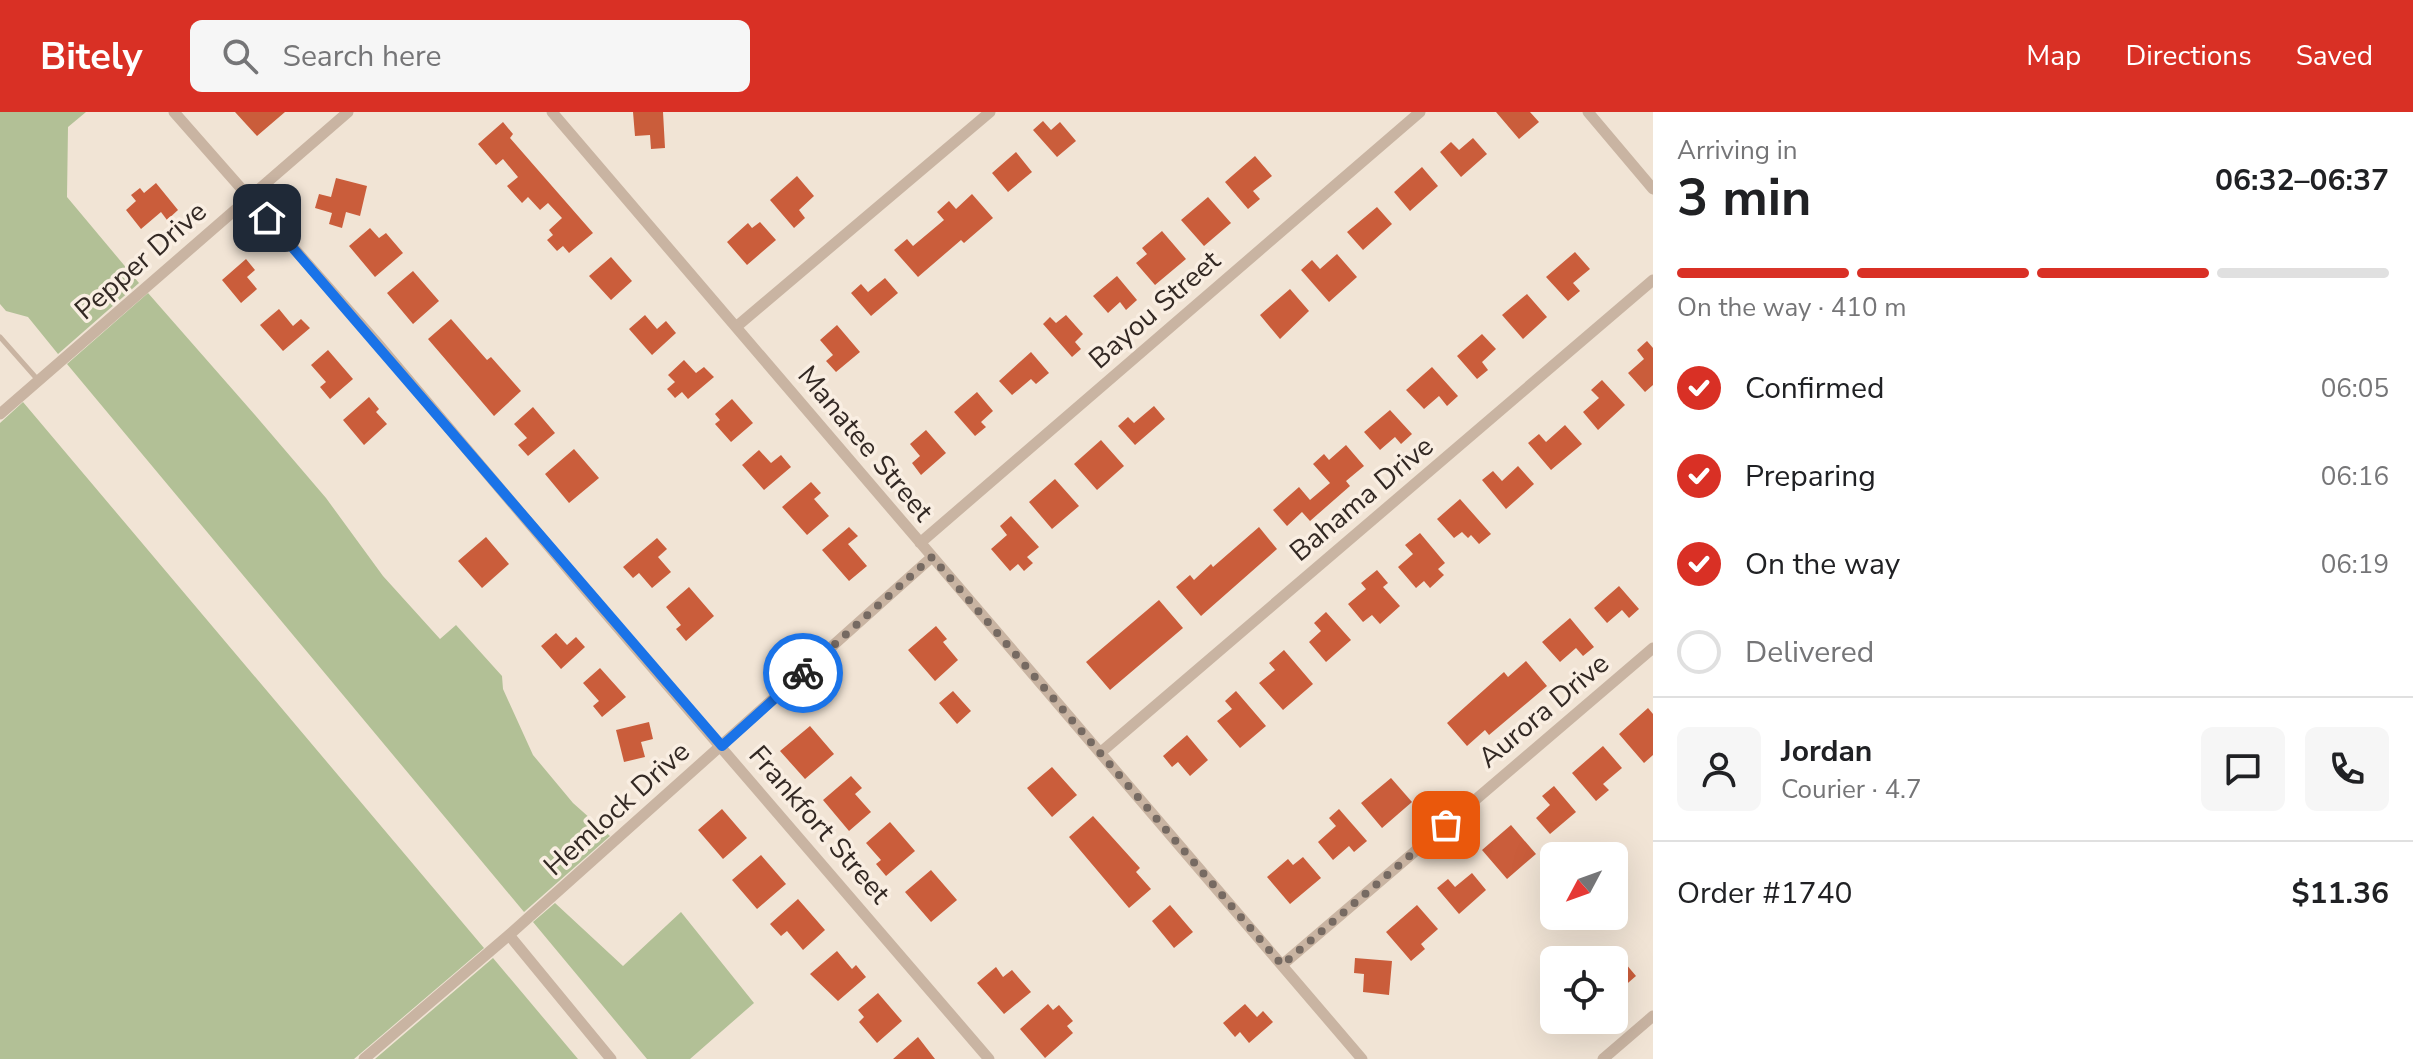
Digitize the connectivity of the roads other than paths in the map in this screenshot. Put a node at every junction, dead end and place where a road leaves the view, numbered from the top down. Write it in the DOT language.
graph roads {
  1 [pos="174,112"];
  2 [pos="348,112"];
  3 [pos="990,112"];
  4 [pos="1420,112"];
  5 [pos="1588,112"];
  6 [pos="557,113"];
  7 [pos="1653,189"];
  8 [pos="249,197"];
  9 [pos="1653,280"];
  10 [pos="736,327"];
  11 [pos="0,337"];
  12 [pos="38,380"];
  13 [pos="0,414"];
  14 [pos="920,543"];
  15 [pos="932,557"];
  16 [pos="1653,648"];
  17 [pos="722,746"];
  18 [pos="1100,753"];
  19 [pos="509,935"];
  20 [pos="1282,965"];
  21 [pos="1653,1016"];
  22 [pos="364,1059"];
  23 [pos="611,1059"];
  24 [pos="989,1059"];
  25 [pos="1362,1059"];
  26 [pos="1603,1059"];
  1 -- 8 [label="street, Frankfort Street"];
  2 -- 8 [label="street, Pepper Drive"];
  3 -- 10 [label="street"];
  4 -- 14 [label="street, Bayou Street"];
  5 -- 7 [label="street"];
  6 -- 10 [label="street, Manatee Street"];
  8 -- 12 [label="street, Pepper Drive"];
  8 -- 17 [label="street, Frankfort Street"];
  9 -- 18 [label="street, Bahama Drive"];
  10 -- 14 [label="street, Manatee Street"];
  11 -- 12 [label="lane"];
  12 -- 13 [label="street, Pepper Drive"];
  14 -- 15 [label="street, Manatee Street"];
  15 -- 17 [label="street, Hemlock Drive"];
  15 -- 18 [label="street, Manatee Street"];
  16 -- 20 [label="street, Aurora Drive"];
  17 -- 19 [label="street, Hemlock Drive"];
  17 -- 24 [label="street, Frankfort Street"];
  18 -- 20 [label="street, Manatee Street"];
  19 -- 22 [label="street, Hemlock Drive"];
  19 -- 23 [label="street"];
  20 -- 25 [label="street, Manatee Street"];
  21 -- 26 [label="street"];
}
